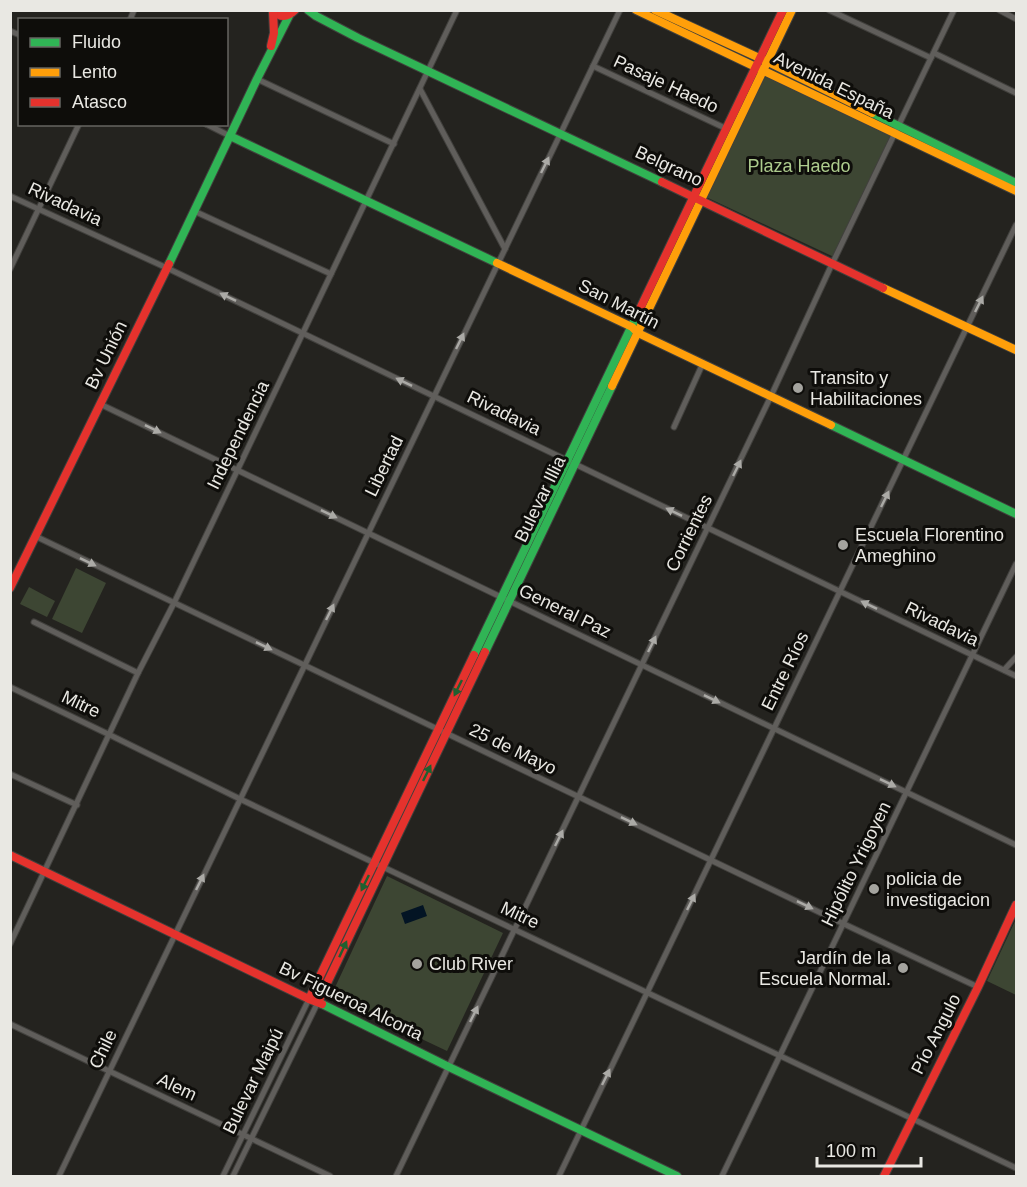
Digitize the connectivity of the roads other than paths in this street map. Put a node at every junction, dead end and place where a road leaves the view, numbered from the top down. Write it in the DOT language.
graph roads {
  1 [pos="308,10"];
  2 [pos="457,10"];
  3 [pos="620,10"];
  4 [pos="636,10"];
  5 [pos="655,10"];
  6 [pos="783,10"];
  7 [pos="792,10"];
  8 [pos="829,10"];
  9 [pos="954,10"];
  10 [pos="999,10"];
  11 [pos="273,11"];
  12 [pos="292,13"];
  13 [pos="1017,19"];
  14 [pos="270,53"];
  15 [pos="932,55"];
  16 [pos="762,64"];
  17 [pos="593,66"];
  18 [pos="429,71"];
  19 [pos="257,79"];
  20 [pos="420,89"];
  21 [pos="1017,93"];
  22 [pos="79,126"];
  23 [pos="210,126"];
  24 [pos="727,129"];
  25 [pos="897,130"];
  26 [pos="560,133"];
  27 [pos="230,136"];
  28 [pos="394,144"];
  29 [pos="1017,183"];
  30 [pos="1017,191"];
  31 [pos="10,196"];
  32 [pos="698,198"];
  33 [pos="366,202"];
  34 [pos="39,209"];
  35 [pos="194,211"];
  36 [pos="1017,225"];
  37 [pos="505,249"];
  38 [pos="498,263"];
  39 [pos="832,264"];
  40 [pos="167,268"];
  41 [pos="10,269"];
  42 [pos="331,274"];
  43 [pos="968,327"];
  44 [pos="635,330"];
  45 [pos="303,333"];
  46 [pos="1017,350"];
  47 [pos="703,363"];
  48 [pos="434,396"];
  49 [pos="771,396"];
  50 [pos="100,404"];
  51 [pos="674,427"];
  52 [pos="904,460"];
  53 [pos="571,462"];
  54 [pos="237,470"];
  55 [pos="1017,514"];
  56 [pos="708,528"];
  57 [pos="368,533"];
  58 [pos="36,536"];
  59 [pos="1017,564"];
  60 [pos="10,588"];
  61 [pos="840,592"];
  62 [pos="506,599"];
  63 [pos="174,603"];
  64 [pos="34,622"];
  65 [pos="973,655"];
  66 [pos="1017,657"];
  67 [pos="304,665"];
  68 [pos="642,665"];
  69 [pos="1004,670"];
  70 [pos="138,674"];
  71 [pos="1017,676"];
  72 [pos="10,687"];
  73 [pos="774,729"];
  74 [pos="442,731"];
  75 [pos="110,735"];
  76 [pos="10,774"];
  77 [pos="907,792"];
  78 [pos="578,797"];
  79 [pos="240,799"];
  80 [pos="76,805"];
  81 [pos="1017,845"];
  82 [pos="10,855"];
  83 [pos="711,860"];
  84 [pos="379,865"];
  85 [pos="45,872"];
  86 [pos="1017,905"];
  87 [pos="844,924"];
  88 [pos="515,929"];
  89 [pos="175,935"];
  90 [pos="10,944"];
  91 [pos="978,987"];
  92 [pos="647,992"];
  93 [pos="314,1001"];
  94 [pos="10,1024"];
  95 [pos="780,1055"];
  96 [pos="449,1067"];
  97 [pos="109,1071"];
  98 [pos="912,1118"];
  99 [pos="581,1130"];
  100 [pos="243,1135"];
  101 [pos="251,1139"];
  102 [pos="1017,1168"];
  103 [pos="59,1176"];
  104 [pos="223,1176"];
  105 [pos="233,1176"];
  106 [pos="330,1176"];
  107 [pos="396,1176"];
  108 [pos="559,1176"];
  109 [pos="677,1176"];
  110 [pos="722,1176"];
  111 [pos="884,1176"];
  1 -- 18 [label="main road, Belgrano"];
  2 -- 18 [label="street, Independencia"];
  3 -- 17 [label="street, Libertad"];
  4 -- 16 [label="main road, Avenida España"];
  5 -- 16 [label="main road, Avenida España"];
  6 -- 16 [label="main road, Bulevar Illia"];
  7 -- 16 [label="main road, Bulevar Illia"];
  8 -- 15 [label="street"];
  9 -- 15 [label="street, Corrientes"];
  10 -- 13 [label="street"];
  11 -- 12 [label="main road"];
  11 -- 14 [label="main road"];
  12 -- 14 [label="main road, Bv Unión"];
  14 -- 19 [label="main road, Bv Unión"];
  15 -- 21 [label="street"];
  15 -- 25 [label="street, Corrientes"];
  16 -- 24 [label="main road, Bulevar Illia"];
  16 -- 25 [label="main road, Avenida España"];
  16 -- 32 [label="main road, Bulevar Illia"];
  17 -- 24 [label="street, Pasaje Haedo"];
  17 -- 26 [label="street, Libertad"];
  18 -- 20 [label="street, Independencia"];
  18 -- 26 [label="main road, Belgrano"];
  19 -- 27 [label="main road, Bv Unión"];
  19 -- 28 [label="street"];
  20 -- 28 [label="street, Independencia"];
  20 -- 37 [label="street"];
  22 -- 34 [label="street"];
  23 -- 27 [label="street, San Martín"];
  24 -- 32 [label="main road, Bulevar Illia"];
  25 -- 29 [label="main road, Avenida España"];
  25 -- 30 [label="main road, Avenida España"];
  25 -- 39 [label="street, Corrientes"];
  26 -- 32 [label="main road, Belgrano"];
  37 -- 26 [label="street, Libertad, one-way"];
  27 -- 33 [label="main road, San Martín"];
  27 -- 35 [label="main road, Bv Unión"];
  28 -- 33 [label="street, Independencia"];
  31 -- 34 [label="street, Rivadavia"];
  32 -- 39 [label="main road, Belgrano"];
  32 -- 44 [label="main road, Bulevar Illia"];
  33 -- 38 [label="main road, San Martín"];
  33 -- 42 [label="street, Independencia"];
  34 -- 40 [label="street, Rivadavia"];
  34 -- 41 [label="street"];
  35 -- 40 [label="main road, Bv Unión"];
  35 -- 42 [label="street"];
  43 -- 36 [label="street, Entre Ríos, one-way"];
  37 -- 38 [label="street, Libertad"];
  38 -- 44 [label="main road, San Martín"];
  48 -- 38 [label="street, Libertad, one-way"];
  39 -- 43 [label="main road, Belgrano"];
  39 -- 49 [label="street, Corrientes"];
  45 -- 40 [label="street, Rivadavia, one-way"];
  40 -- 50 [label="main road, Bv Unión"];
  42 -- 45 [label="street, Independencia"];
  43 -- 46 [label="main road, Belgrano"];
  43 -- 52 [label="street, Entre Ríos"];
  44 -- 47 [label="main road, San Martín"];
  44 -- 53 [label="main road, Bulevar Illia"];
  48 -- 45 [label="street, Rivadavia, one-way"];
  45 -- 54 [label="street, Independencia"];
  47 -- 49 [label="main road, San Martín"];
  47 -- 51 [label="street"];
  48 -- 53 [label="street, Rivadavia"];
  48 -- 57 [label="street, Libertad"];
  49 -- 52 [label="main road, San Martín"];
  56 -- 49 [label="street, Corrientes, one-way"];
  50 -- 54 [label="street, General Paz, one-way"];
  50 -- 58 [label="main road, Bv Unión"];
  52 -- 55 [label="main road, San Martín"];
  61 -- 52 [label="street, Entre Ríos, one-way"];
  56 -- 53 [label="street, Rivadavia, one-way"];
  53 -- 62 [label="main road, Bulevar Illia"];
  54 -- 57 [label="street, General Paz, one-way"];
  54 -- 63 [label="street, Independencia"];
  56 -- 61 [label="street, Rivadavia"];
  68 -- 56 [label="street, Corrientes, one-way"];
  57 -- 62 [label="street, General Paz"];
  67 -- 57 [label="street, Libertad, one-way"];
  58 -- 60 [label="main road, Bv Unión"];
  58 -- 63 [label="street, 25 de Mayo, one-way"];
  59 -- 65 [label="street, Hipólito Yrigoyen"];
  65 -- 61 [label="street, Rivadavia, one-way"];
  61 -- 73 [label="street, Entre Ríos"];
  62 -- 68 [label="street, General Paz"];
  62 -- 74 [label="main road, Bulevar Illia"];
  63 -- 67 [label="street, 25 de Mayo, one-way"];
  63 -- 70 [label="street, Independencia"];
  64 -- 70 [label="street"];
  65 -- 69 [label="street, Rivadavia"];
  65 -- 77 [label="street, Hipólito Yrigoyen"];
  66 -- 69 [label="street"];
  67 -- 74 [label="street, 25 de Mayo"];
  67 -- 79 [label="street, Libertad"];
  68 -- 73 [label="street, General Paz, one-way"];
  68 -- 78 [label="street, Corrientes"];
  69 -- 71 [label="street, Rivadavia"];
  70 -- 75 [label="street, Independencia"];
  72 -- 75 [label="street, Mitre"];
  73 -- 77 [label="street, General Paz, one-way"];
  73 -- 83 [label="street, Entre Ríos"];
  74 -- 78 [label="street, 25 de Mayo"];
  74 -- 84 [label="main road, Bulevar Illia"];
  75 -- 79 [label="street, Mitre"];
  75 -- 80 [label="street, Independencia"];
  76 -- 80 [label="street"];
  77 -- 81 [label="street, General Paz"];
  77 -- 87 [label="street, Hipólito Yrigoyen"];
  78 -- 83 [label="street, 25 de Mayo, one-way"];
  88 -- 78 [label="street, Corrientes, one-way"];
  79 -- 84 [label="street, Mitre"];
  89 -- 79 [label="street, Libertad, one-way"];
  80 -- 85 [label="street, Independencia"];
  82 -- 85 [label="main road, Bv Figueroa Alcorta"];
  83 -- 87 [label="street, 25 de Mayo, one-way"];
  92 -- 83 [label="street, Entre Ríos, one-way"];
  84 -- 88 [label="street, Mitre"];
  84 -- 93 [label="main road, Bulevar Illia"];
  85 -- 89 [label="main road, Bv Figueroa Alcorta"];
  85 -- 90 [label="street, Independencia"];
  86 -- 91 [label="main road, Pío Angulo"];
  87 -- 91 [label="street, 25 de Mayo"];
  87 -- 95 [label="street, Hipólito Yrigoyen"];
  88 -- 92 [label="street, Mitre"];
  96 -- 88 [label="street, Corrientes, one-way"];
  89 -- 93 [label="main road, Bv Figueroa Alcorta"];
  89 -- 97 [label="street, Chile"];
  91 -- 98 [label="main road, Pío Angulo"];
  92 -- 95 [label="street, Mitre"];
  99 -- 92 [label="street, Entre Ríos, one-way"];
  93 -- 96 [label="main road, Bv Figueroa Alcorta"];
  93 -- 100 [label="street, Bulevar Maipú"];
  93 -- 101 [label="street, Bulevar Maipú"];
  94 -- 97 [label="street, Alem"];
  95 -- 98 [label="street, Mitre"];
  95 -- 110 [label="street, Hipólito Yrigoyen"];
  96 -- 99 [label="main road, Bv Figueroa Alcorta"];
  96 -- 107 [label="street, Corrientes"];
  97 -- 100 [label="street, Alem"];
  97 -- 103 [label="street, Chile"];
  98 -- 102 [label="street, Mitre"];
  98 -- 111 [label="main road, Pío Angulo"];
  99 -- 108 [label="street, Entre Ríos"];
  99 -- 109 [label="main road, Bv Figueroa Alcorta"];
  100 -- 101 [label="street, Alem"];
  100 -- 104 [label="street, Bulevar Maipú"];
  101 -- 105 [label="street, Bulevar Maipú"];
  101 -- 106 [label="street, Alem"];
}
